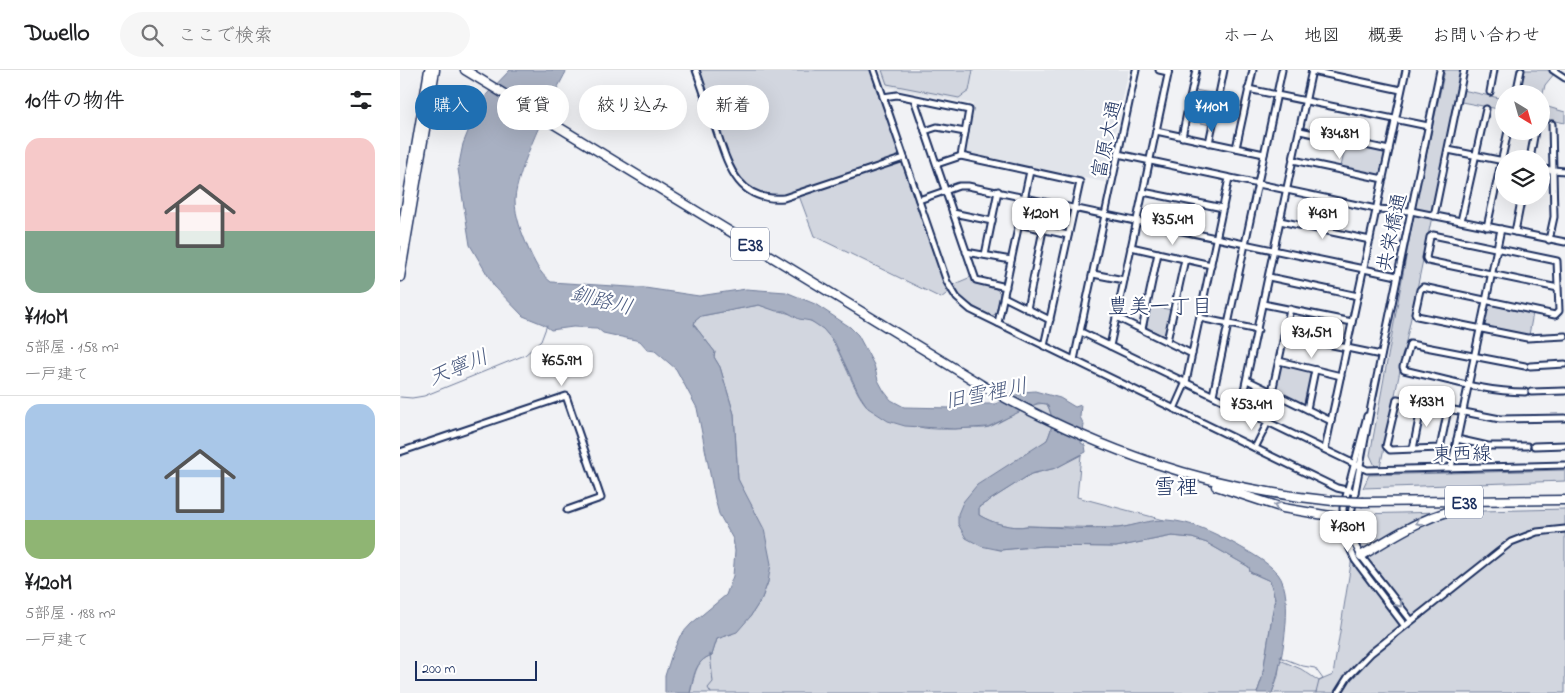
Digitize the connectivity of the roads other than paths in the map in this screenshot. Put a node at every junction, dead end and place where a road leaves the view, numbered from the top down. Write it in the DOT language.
graph roads {
  1 [pos="429,70"];
  2 [pos="435,70"];
  3 [pos="465,70"];
  4 [pos="471,70"];
  5 [pos="696,70"];
  6 [pos="874,70"];
  7 [pos="1136,70"];
  8 [pos="1159,70"];
  9 [pos="1196,70"];
  10 [pos="1224,70"];
  11 [pos="1253,70"];
  12 [pos="1282,70"];
  13 [pos="1406,70"];
  14 [pos="1440,70"];
  15 [pos="1464,70"];
  16 [pos="1494,70"];
  17 [pos="1521,70"];
  18 [pos="1553,70"];
  19 [pos="1169,71"];
  20 [pos="1312,71"];
  21 [pos="1565,78"];
  22 [pos="1518,85"];
  23 [pos="497,86"];
  24 [pos="497,89"];
  25 [pos="1248,89"];
  26 [pos="1401,90"];
  27 [pos="1490,92"];
  28 [pos="1277,95"];
  29 [pos="883,97"];
  30 [pos="914,99"];
  31 [pos="1306,101"];
  32 [pos="1486,109"];
  33 [pos="1396,120"];
  34 [pos="1552,124"];
  35 [pos="1428,126"];
  36 [pos="568,130"];
  37 [pos="925,131"];
  38 [pos="1156,131"];
  39 [pos="1300,131"];
  40 [pos="965,132"];
  41 [pos="1182,137"];
  42 [pos="1209,143"];
  43 [pos="1236,148"];
  44 [pos="1389,150"];
  45 [pos="1448,150"];
  46 [pos="1118,154"];
  47 [pos="1264,154"];
  48 [pos="1475,155"];
  49 [pos="961,156"];
  50 [pos="904,158"];
  51 [pos="1495,159"];
  52 [pos="1293,160"];
  53 [pos="1149,161"];
  54 [pos="937,164"];
  55 [pos="1030,171"];
  56 [pos="1550,171"];
  57 [pos="1565,171"];
  58 [pos="1553,172"];
  59 [pos="1229,178"];
  60 [pos="1383,179"];
  61 [pos="1258,184"];
  62 [pos="1286,190"];
  63 [pos="945,191"];
  64 [pos="998,192"];
  65 [pos="1143,192"];
  66 [pos="1495,194"];
  67 [pos="1025,198"];
  68 [pos="919,200"];
  69 [pos="1520,205"];
  70 [pos="1074,208"];
  71 [pos="1223,208"];
  72 [pos="1376,209"];
  73 [pos="405,210"];
  74 [pos="1411,211"];
  75 [pos="953,213"];
  76 [pos="1106,215"];
  77 [pos="1434,216"];
  78 [pos="992,221"];
  79 [pos="1137,221"];
  80 [pos="1280,221"];
  81 [pos="1461,221"];
  82 [pos="1019,224"];
  83 [pos="1487,227"];
  84 [pos="1501,229"];
  85 [pos="1043,230"];
  86 [pos="1514,232"];
  87 [pos="1068,235"];
  88 [pos="1217,238"];
  89 [pos="1370,240"];
  90 [pos="1549,240"];
  91 [pos="400,242"];
  92 [pos="1565,242"];
  93 [pos="1245,244"];
  94 [pos="1131,248"];
  95 [pos="1497,248"];
  96 [pos="1274,250"];
  97 [pos="966,252"];
  98 [pos="1158,253"];
  99 [pos="985,255"];
  100 [pos="1185,259"];
  101 [pos="1011,260"];
  102 [pos="1211,265"];
  103 [pos="1364,269"];
  104 [pos="1093,274"];
  105 [pos="1491,274"];
  106 [pos="1269,276"];
  107 [pos="1397,276"];
  108 [pos="400,277"];
  109 [pos="1124,280"];
  110 [pos="1006,287"];
  111 [pos="1558,288"];
  112 [pos="1358,296"];
  113 [pos="1004,297"];
  114 [pos="1486,300"];
  115 [pos="1263,304"];
  116 [pos="1027,309"];
  117 [pos="1290,309"];
  118 [pos="1116,317"];
  119 [pos="1200,318"];
  120 [pos="1050,320"];
  121 [pos="1352,322"];
  122 [pos="998,323"];
  123 [pos="1229,323"];
  124 [pos="1142,329"];
  125 [pos="1480,329"];
  126 [pos="1258,330"];
  127 [pos="1081,332"];
  128 [pos="1284,335"];
  129 [pos="1565,336"];
  130 [pos="1167,341"];
  131 [pos="1044,346"];
  132 [pos="1110,346"];
  133 [pos="1347,349"];
  134 [pos="1192,354"];
  135 [pos="1381,355"];
  136 [pos="1473,356"];
  137 [pos="1074,360"];
  138 [pos="1279,361"];
  139 [pos="1565,364"];
  140 [pos="1315,370"];
  141 [pos="1341,376"];
  142 [pos="1247,380"];
  143 [pos="1186,382"];
  144 [pos="1468,384"];
  145 [pos="1565,390"];
  146 [pos="1272,392"];
  147 [pos="1213,396"];
  148 [pos="1422,404"];
  149 [pos="1174,409"];
  150 [pos="1240,409"];
  151 [pos="1307,409"];
  152 [pos="1448,409"];
  153 [pos="1462,412"];
  154 [pos="1565,418"];
  155 [pos="1331,421"];
  156 [pos="1268,422"];
  157 [pos="1457,439"];
  158 [pos="1095,441"];
  159 [pos="1565,445"];
  160 [pos="1527,446"];
  161 [pos="1534,446"];
  162 [pos="1255,448"];
  163 [pos="1413,448"];
  164 [pos="1325,449"];
  165 [pos="400,452"];
  166 [pos="1358,465"];
  167 [pos="1565,465"];
  168 [pos="1451,468"];
  169 [pos="1167,469"];
  170 [pos="1347,492"];
  171 [pos="1355,492"];
  172 [pos="1565,498"];
  173 [pos="1334,499"];
  174 [pos="1363,501"];
  175 [pos="1518,501"];
  176 [pos="567,510"];
  177 [pos="1346,518"];
  178 [pos="1565,528"];
  179 [pos="1358,558"];
  180 [pos="1370,567"];
  181 [pos="1363,572"];
  182 [pos="1384,586"];
  183 [pos="1378,591"];
  184 [pos="1411,620"];
  185 [pos="1404,625"];
  186 [pos="1338,693"];
  1 -- 73 [label="highway"];
  2 -- 73 [label="highway"];
  3 -- 24 [label="highway, E38"];
  4 -- 23 [label="highway, E38"];
  5 -- 50 [label="street"];
  6 -- 29 [label="street"];
  7 -- 46 [label="street, 富原大通"];
  8 -- 19 [label="street"];
  9 -- 41 [label="street"];
  10 -- 42 [label="street"];
  11 -- 25 [label="street"];
  12 -- 28 [label="street"];
  13 -- 26 [label="street"];
  14 -- 35 [label="street, 共栄橋通"];
  15 -- 45 [label="street"];
  16 -- 27 [label="street"];
  17 -- 22 [label="street"];
  18 -- 21 [label="street"];
  19 -- 38 [label="street"];
  20 -- 26 [label="street"];
  20 -- 31 [label="street"];
  25 -- 28 [label="street"];
  25 -- 43 [label="street"];
  26 -- 33 [label="street"];
  28 -- 31 [label="street"];
  28 -- 47 [label="street"];
  29 -- 30 [label="street"];
  29 -- 50 [label="street"];
  30 -- 37 [label="street"];
  30 -- 40 [label="street"];
  31 -- 33 [label="street"];
  31 -- 39 [label="street"];
  32 -- 48 [label="street"];
  33 -- 35 [label="street"];
  33 -- 44 [label="street"];
  34 -- 58 [label="street"];
  35 -- 74 [label="street, 共栄橋通"];
  36 -- 158 [label="highway, E38"];
  37 -- 40 [label="street"];
  37 -- 54 [label="street"];
  38 -- 41 [label="street"];
  38 -- 53 [label="street"];
  39 -- 44 [label="street"];
  39 -- 52 [label="street"];
  40 -- 49 [label="street"];
  41 -- 42 [label="street"];
  42 -- 43 [label="street"];
  43 -- 47 [label="street"];
  44 -- 60 [label="street"];
  45 -- 48 [label="street"];
  45 -- 77 [label="street"];
  46 -- 53 [label="street"];
  46 -- 76 [label="street, 富原大通"];
  47 -- 61 [label="street"];
  48 -- 51 [label="street"];
  48 -- 81 [label="street"];
  49 -- 54 [label="street"];
  49 -- 55 [label="street"];
  50 -- 68 [label="street"];
  52 -- 60 [label="street"];
  52 -- 62 [label="street"];
  53 -- 59 [label="street"];
  53 -- 65 [label="street"];
  54 -- 63 [label="street"];
  55 -- 67 [label="street"];
  55 -- 70 [label="street"];
  56 -- 58 [label="street"];
  57 -- 58 [label="street"];
  58 -- 90 [label="street"];
  59 -- 61 [label="street"];
  59 -- 71 [label="street"];
  60 -- 72 [label="street"];
  61 -- 62 [label="street"];
  61 -- 93 [label="street"];
  62 -- 72 [label="street"];
  62 -- 80 [label="street"];
  63 -- 64 [label="street"];
  63 -- 68 [label="street"];
  63 -- 75 [label="street"];
  64 -- 67 [label="street"];
  64 -- 78 [label="street"];
  65 -- 71 [label="street"];
  65 -- 79 [label="street"];
  66 -- 83 [label="street"];
  67 -- 70 [label="street"];
  67 -- 82 [label="street"];
  68 -- 122 [label="street"];
  69 -- 86 [label="street"];
  70 -- 76 [label="street"];
  70 -- 87 [label="street"];
  71 -- 88 [label="street"];
  72 -- 74 [label="street"];
  72 -- 89 [label="street"];
  73 -- 91 [label="highway"];
  73 -- 108 [label="highway"];
  74 -- 77 [label="street"];
  74 -- 107 [label="street, 共栄橋通"];
  75 -- 78 [label="street"];
  75 -- 97 [label="street"];
  76 -- 79 [label="street"];
  76 -- 104 [label="street, 富原大通"];
  77 -- 81 [label="street"];
  78 -- 99 [label="street"];
  79 -- 88 [label="street"];
  79 -- 94 [label="street"];
  80 -- 89 [label="street"];
  80 -- 96 [label="street"];
  81 -- 83 [label="street"];
  82 -- 85 [label="street"];
  82 -- 101 [label="street"];
  83 -- 84 [label="street"];
  84 -- 86 [label="street"];
  84 -- 95 [label="street"];
  85 -- 87 [label="street"];
  85 -- 116 [label="street"];
  86 -- 90 [label="street"];
  87 -- 120 [label="street"];
  88 -- 93 [label="street"];
  88 -- 102 [label="street"];
  89 -- 103 [label="street"];
  90 -- 92 [label="street"];
  93 -- 96 [label="street"];
  93 -- 123 [label="street"];
  94 -- 98 [label="street"];
  94 -- 109 [label="street"];
  95 -- 105 [label="street"];
  95 -- 105 [label="street"];
  95 -- 111 [label="street"];
  96 -- 103 [label="street"];
  96 -- 106 [label="street"];
  97 -- 99 [label="street"];
  97 -- 110 [label="street"];
  98 -- 100 [label="street"];
  98 -- 124 [label="street"];
  99 -- 101 [label="street"];
  100 -- 102 [label="street"];
  100 -- 130 [label="street"];
  101 -- 110 [label="street"];
  102 -- 119 [label="street"];
  103 -- 107 [label="street"];
  103 -- 112 [label="street"];
  104 -- 109 [label="street"];
  104 -- 127 [label="street, 富原大通"];
  105 -- 111 [label="street"];
  105 -- 114 [label="street"];
  106 -- 112 [label="street"];
  106 -- 115 [label="street"];
  107 -- 135 [label="street, 共栄橋通"];
  109 -- 118 [label="street"];
  110 -- 113 [label="street"];
  111 -- 114 [label="street"];
  112 -- 121 [label="street"];
  113 -- 116 [label="street"];
  113 -- 122 [label="street"];
  114 -- 125 [label="street"];
  114 -- 125 [label="street"];
  115 -- 117 [label="street"];
  115 -- 126 [label="street"];
  116 -- 120 [label="street"];
  117 -- 121 [label="street"];
  117 -- 128 [label="street"];
  118 -- 124 [label="street"];
  118 -- 132 [label="street"];
  119 -- 123 [label="street"];
  119 -- 134 [label="street"];
  120 -- 131 [label="street"];
  121 -- 133 [label="street"];
  122 -- 131 [label="street"];
  123 -- 126 [label="street"];
  123 -- 147 [label="street"];
  124 -- 130 [label="street"];
  125 -- 129 [label="street"];
  125 -- 136 [label="street"];
  126 -- 142 [label="street"];
  127 -- 132 [label="street, 東西線"];
  127 -- 137 [label="street, 富原大通"];
  128 -- 133 [label="street"];
  128 -- 138 [label="street"];
  130 -- 134 [label="street"];
  131 -- 137 [label="street"];
  132 -- 143 [label="street, 東西線"];
  133 -- 135 [label="street"];
  133 -- 141 [label="street"];
  134 -- 143 [label="street"];
  135 -- 166 [label="street, 共栄橋通"];
  136 -- 139 [label="street"];
  136 -- 144 [label="street"];
  136 -- 144 [label="street"];
  137 -- 149 [label="street"];
  138 -- 140 [label="street"];
  138 -- 146 [label="street"];
  140 -- 141 [label="street"];
  140 -- 151 [label="street"];
  141 -- 155 [label="street"];
  142 -- 146 [label="street"];
  142 -- 150 [label="street"];
  143 -- 147 [label="street, 東西線"];
  143 -- 149 [label="street"];
  144 -- 145 [label="street"];
  144 -- 153 [label="street"];
  146 -- 151 [label="street"];
  147 -- 150 [label="street, 東西線"];
  148 -- 152 [label="street"];
  148 -- 163 [label="street"];
  148 -- 163 [label="street"];
  149 -- 162 [label="street"];
  150 -- 156 [label="street, 東西線"];
  151 -- 155 [label="street"];
  152 -- 153 [label="street"];
  152 -- 163 [label="street"];
  153 -- 154 [label="street"];
  153 -- 157 [label="street"];
  155 -- 164 [label="street"];
  156 -- 162 [label="street"];
  156 -- 164 [label="street, 東西線"];
  157 -- 160 [label="street"];
  157 -- 168 [label="street"];
  158 -- 169 [label="highway, E38"];
  158 -- 173 [label="highway, E38"];
  159 -- 161 [label="street"];
  162 -- 170 [label="street"];
  164 -- 166 [label="street, 東西線"];
  165 -- 176 [label="street"];
  166 -- 168 [label="street, 東西線"];
  166 -- 170 [label="street"];
  166 -- 171 [label="street"];
  167 -- 168 [label="street, 東西線"];
  169 -- 173 [label="highway, E38"];
  177 -- 169 [label="highway, one-way"];
  170 -- 171 [label="street"];
  170 -- 177 [label="street"];
  171 -- 177 [label="street"];
  172 -- 174 [label="highway, E38"];
  172 -- 175 [label="highway, E38"];
  173 -- 174 [label="highway, E38, bridge"];
  174 -- 175 [label="highway, E38"];
  175 -- 179 [label="highway, one-way"];
  177 -- 179 [label="street"];
  178 -- 184 [label="street"];
  179 -- 180 [label="street"];
  179 -- 181 [label="street"];
  180 -- 181 [label="street"];
  180 -- 182 [label="street"];
  181 -- 183 [label="street"];
  182 -- 183 [label="street"];
  182 -- 184 [label="street, one-way"];
  183 -- 185 [label="street"];
  184 -- 185 [label="street"];
  185 -- 186 [label="street"];
}
